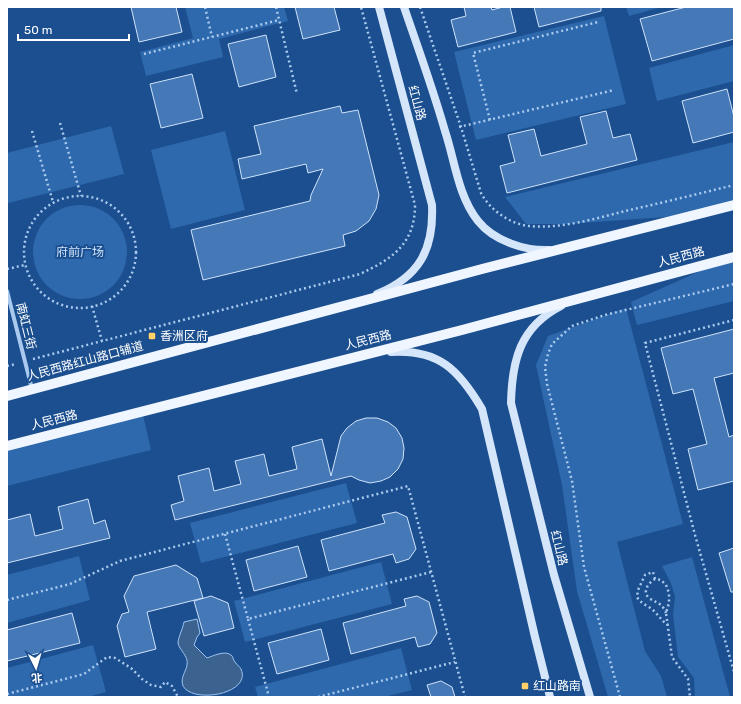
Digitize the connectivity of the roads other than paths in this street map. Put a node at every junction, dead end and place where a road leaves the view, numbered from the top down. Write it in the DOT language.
graph roads {
  1 [pos="379,7"];
  2 [pos="404,7"];
  3 [pos="734,205"];
  4 [pos="560,249"];
  5 [pos="734,256"];
  6 [pos="7,291"];
  7 [pos="574,299"];
  8 [pos="356,303"];
  9 [pos="366,354"];
  10 [pos="32,389"];
  11 [pos="7,396"];
  12 [pos="7,446"];
  13 [pos="550,697"];
  14 [pos="590,697"];
  1 -- 8 [label="main road, 红山路"];
  2 -- 4 [label="main road, 红山路"];
  3 -- 4 [label="main road"];
  4 -- 8 [label="main road"];
  5 -- 7 [label="main road, 人民西路"];
  6 -- 10 [label="street, 南虹三街"];
  7 -- 9 [label="main road, 人民西路"];
  7 -- 14 [label="main road, 红山路"];
  8 -- 10 [label="main road, 人民西路红山路口辅道"];
  9 -- 12 [label="main road, 人民西路"];
  9 -- 13 [label="main road"];
  10 -- 11 [label="main road, 人民西路红山路口辅道"];
}
